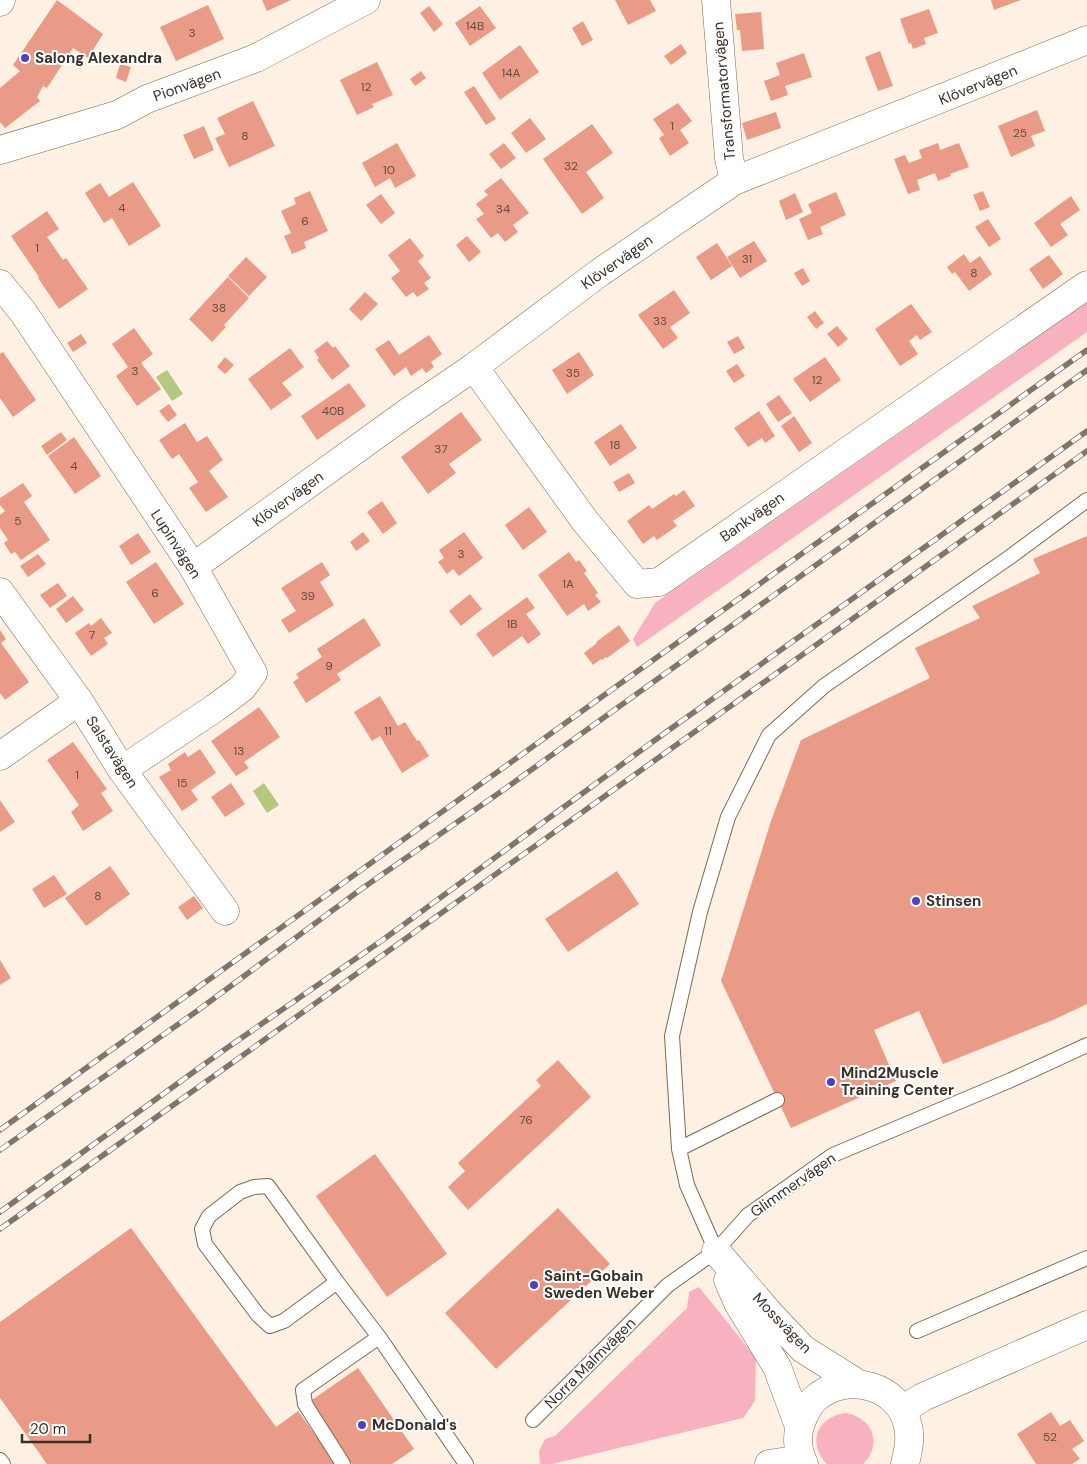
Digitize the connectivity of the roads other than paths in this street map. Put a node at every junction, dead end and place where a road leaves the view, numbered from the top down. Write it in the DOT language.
graph roads {
  1 [pos="366,0"];
  2 [pos="716,0"];
  3 [pos="1087,40"];
  4 [pos="0,150"];
  5 [pos="734,181"];
  6 [pos="0,284"];
  7 [pos="1087,285"];
  8 [pos="474,366"];
  9 [pos="1087,500"];
  10 [pos="192,568"];
  11 [pos="0,592"];
  12 [pos="79,701"];
  13 [pos="0,756"];
  14 [pos="122,770"];
  15 [pos="225,911"];
  16 [pos="1087,1045"];
  17 [pos="778,1100"];
  18 [pos="678,1149"];
  19 [pos="716,1251"];
  20 [pos="1087,1258"];
  21 [pos="337,1282"];
  22 [pos="1087,1325"];
  23 [pos="917,1331"];
  24 [pos="379,1337"];
  25 [pos="857,1383"];
  26 [pos="902,1410"];
  27 [pos="533,1420"];
  28 [pos="799,1426"];
  29 [pos="910,1457"];
  30 [pos="0,1460"];
  31 [pos="802,1462"];
  32 [pos="3,1464"];
  33 [pos="343,1464"];
  34 [pos="465,1464"];
  35 [pos="769,1464"];
  1 -- 4 [label="street, Pionvägen"];
  2 -- 5 [label="street, Transformatorvägen"];
  3 -- 5 [label="street, Klövervägen"];
  5 -- 8 [label="street, Klövervägen"];
  6 -- 10 [label="street, Lupinvägen"];
  7 -- 8 [label="street, Bankvägen"];
  8 -- 10 [label="street, Klövervägen"];
  9 -- 18 [label="lane, Mossvägen"];
  10 -- 14 [label="street, Lupinvägen"];
  11 -- 12 [label="street, Salstavägen"];
  12 -- 13 [label="street"];
  12 -- 14 [label="street, Salstavägen"];
  14 -- 15 [label="street, Salstavägen"];
  16 -- 19 [label="lane, Glimmervägen"];
  17 -- 18 [label="lane"];
  18 -- 19 [label="lane, Mossvägen"];
  19 -- 25 [label="street, Mossvägen"];
  19 -- 27 [label="lane, Norra Malmvägen"];
  19 -- 28 [label="street, Mossvägen"];
  20 -- 23 [label="lane"];
  21 -- 21 [label="lane"];
  21 -- 24 [label="lane"];
  22 -- 26 [label="street"];
  24 -- 33 [label="lane"];
  24 -- 34 [label="lane"];
  25 -- 26 [label="street, Mossvägen"];
  25 -- 28 [label="street, Mossvägen"];
  26 -- 29 [label="street"];
  28 -- 31 [label="street, Mossvägen"];
  30 -- 32 [label="lane"];
  31 -- 35 [label="street"];
}
